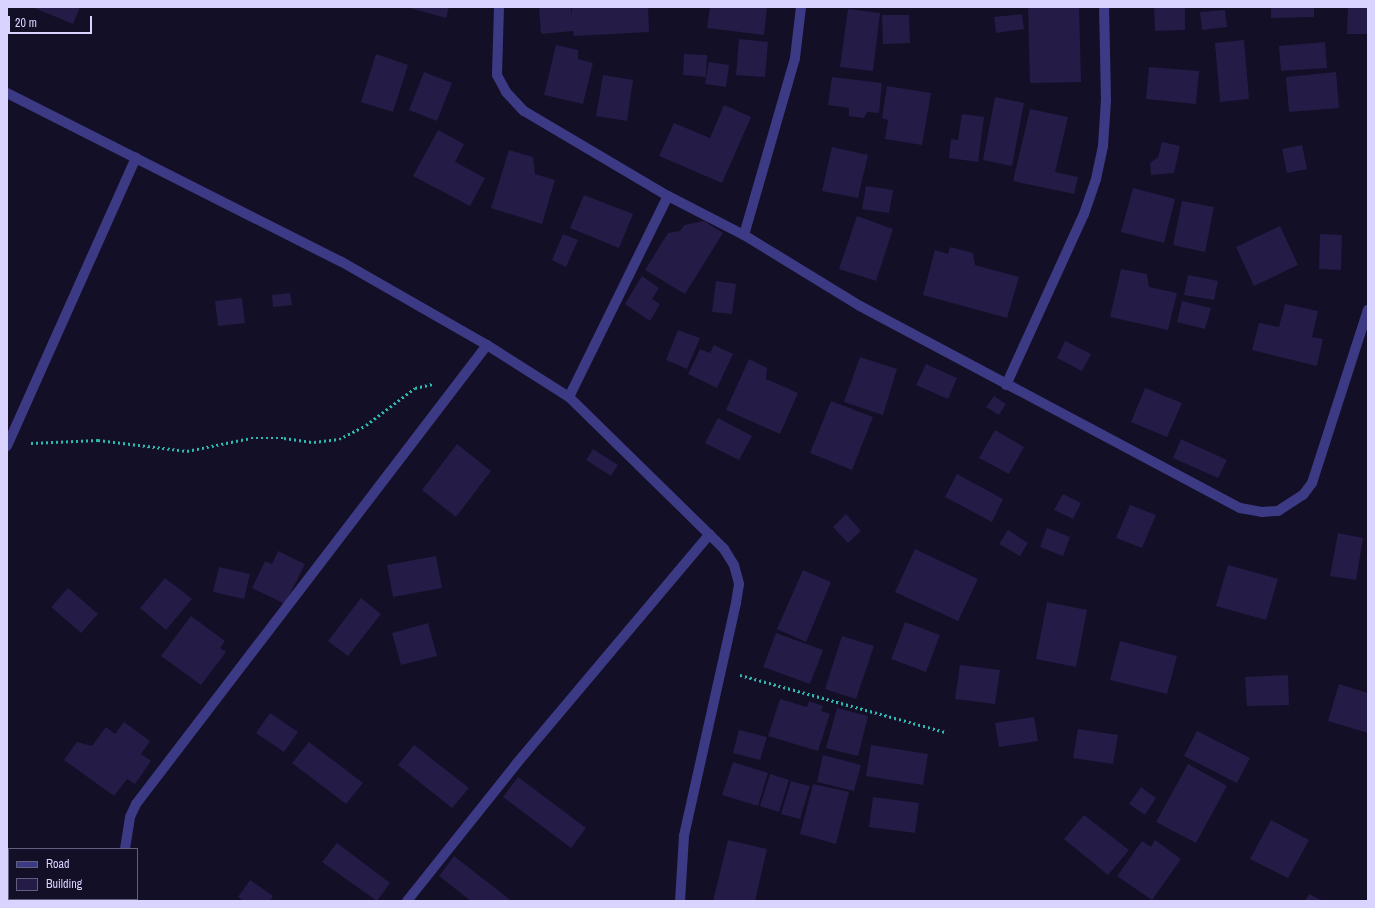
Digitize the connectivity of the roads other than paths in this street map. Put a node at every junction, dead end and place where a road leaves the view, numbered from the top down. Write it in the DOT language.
graph roads {
  1 [pos="499,7"];
  2 [pos="801,7"];
  3 [pos="1104,7"];
  4 [pos="7,93"];
  5 [pos="136,157"];
  6 [pos="668,196"];
  7 [pos="744,235"];
  8 [pos="1368,310"];
  9 [pos="487,345"];
  10 [pos="1006,385"];
  11 [pos="569,397"];
  12 [pos="7,446"];
  13 [pos="710,534"];
  14 [pos="126,848"];
  15 [pos="407,901"];
  16 [pos="680,901"];
  1 -- 6 [label="street"];
  2 -- 7 [label="street"];
  3 -- 10 [label="street"];
  4 -- 5 [label="street"];
  5 -- 9 [label="street"];
  5 -- 12 [label="street"];
  6 -- 7 [label="street"];
  6 -- 11 [label="street"];
  7 -- 10 [label="street"];
  8 -- 10 [label="street"];
  9 -- 11 [label="street"];
  9 -- 14 [label="street"];
  11 -- 13 [label="street"];
  13 -- 15 [label="street"];
  13 -- 16 [label="street"];
}
